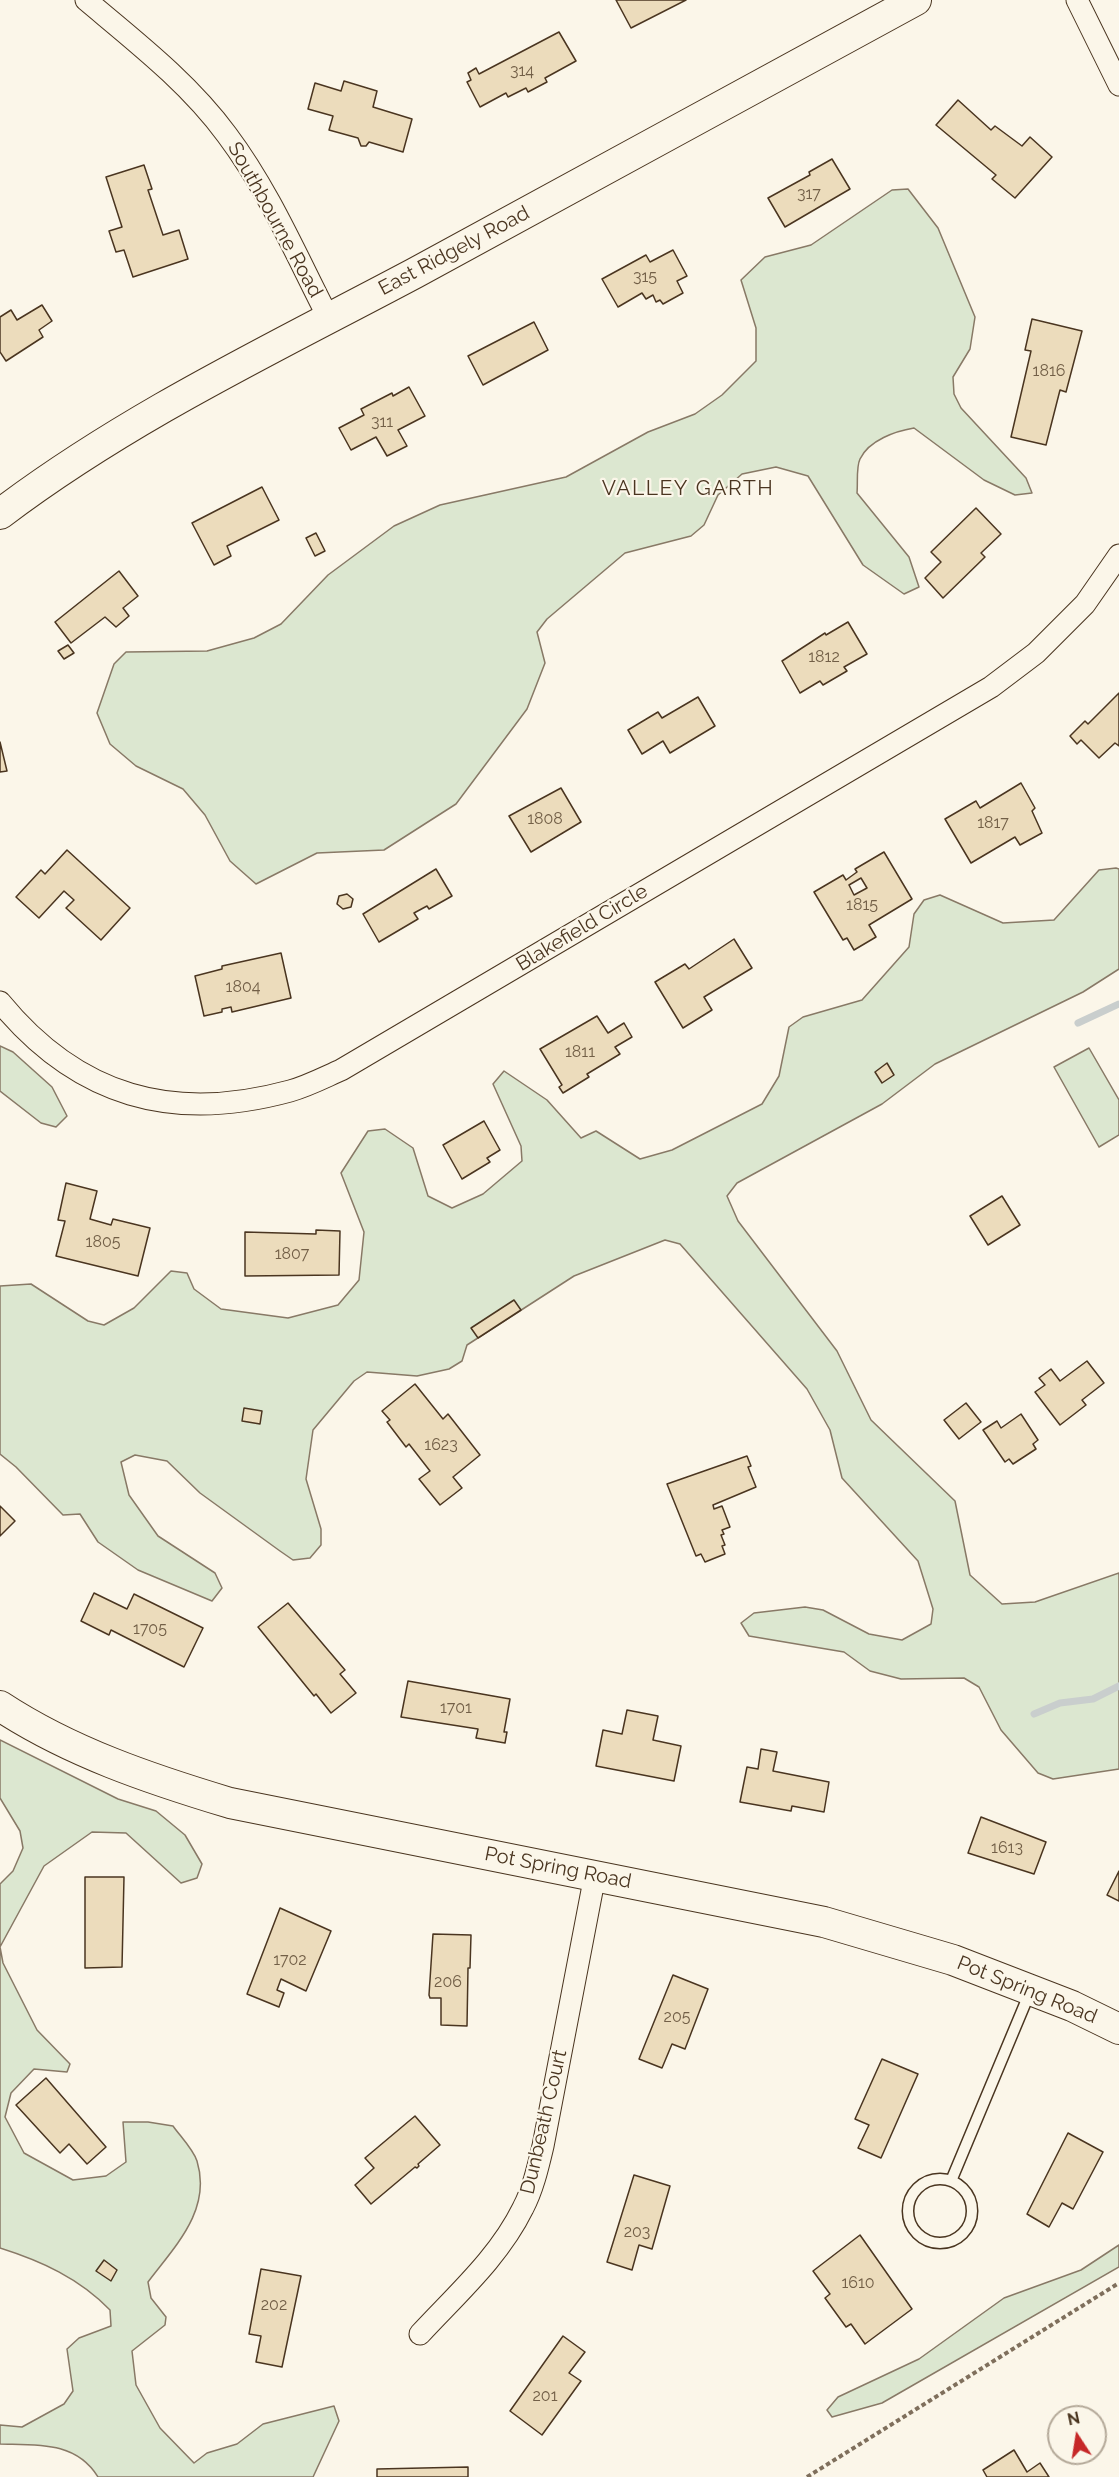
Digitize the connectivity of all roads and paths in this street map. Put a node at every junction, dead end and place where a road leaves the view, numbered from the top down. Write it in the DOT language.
graph roads {
  1 [pos="86,0"];
  2 [pos="916,0"];
  3 [pos="1077,0"];
  4 [pos="1119,85"];
  5 [pos="329,318"];
  6 [pos="0,514"];
  7 [pos="1119,555"];
  8 [pos="0,1002"];
  9 [pos="0,1706"];
  10 [pos="595,1875"];
  11 [pos="1031,1989"];
  12 [pos="1119,2029"];
  13 [pos="951,2181"];
  14 [pos="1119,2283"];
  15 [pos="420,2334"];
  16 [pos="807,2477"];
  1 -- 5 [label="street, Southbourne Road"];
  2 -- 5 [label="street, East Ridgely Road"];
  3 -- 4 [label="street"];
  5 -- 6 [label="street, East Ridgely Road"];
  7 -- 8 [label="street, Blakefield Circle"];
  9 -- 10 [label="street, Pot Spring Road"];
  10 -- 11 [label="street, Pot Spring Road"];
  10 -- 15 [label="street, Dunbeath Court"];
  11 -- 12 [label="street, Pot Spring Road"];
  11 -- 13 [label="lane"];
  13 -- 13 [label="lane"];
  14 -- 16 [label="path"];
}
